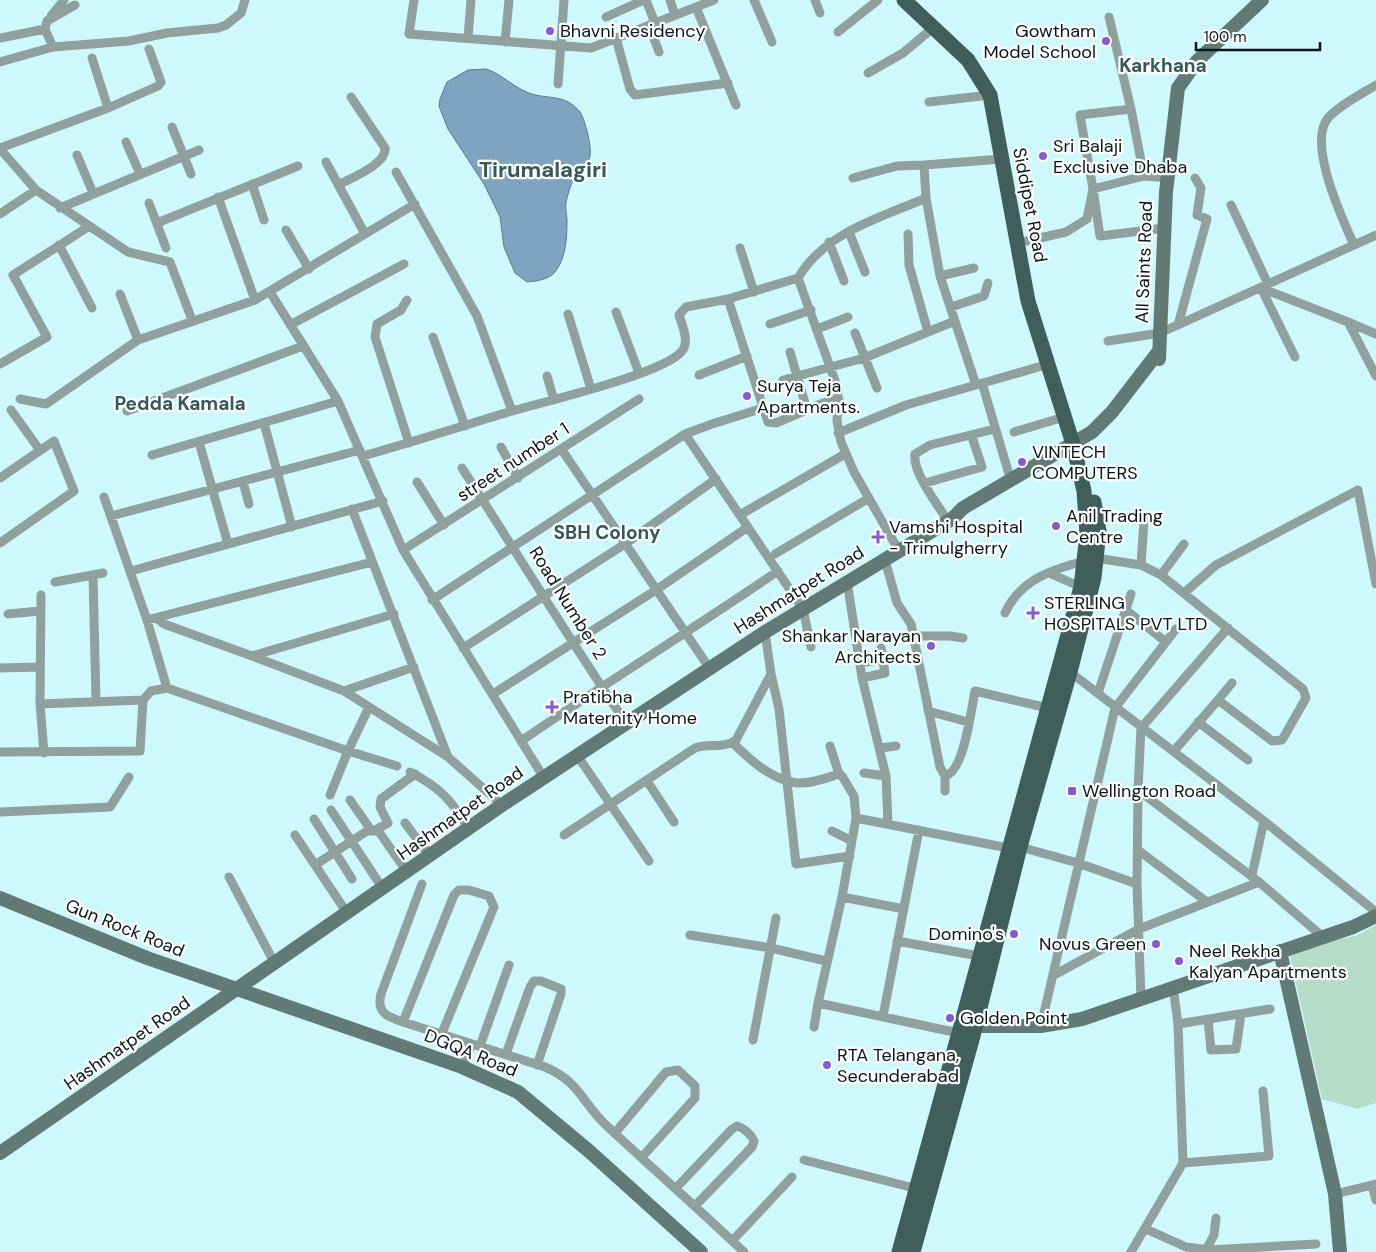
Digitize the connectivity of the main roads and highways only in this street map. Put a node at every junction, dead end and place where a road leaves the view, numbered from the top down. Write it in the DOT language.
graph roads {
  1 [pos="904,0"];
  2 [pos="919,0"];
  3 [pos="1262,0"];
  4 [pos="1078,445"];
  5 [pos="950,520"];
  6 [pos="1091,560"];
  7 [pos="1014,847"];
  8 [pos="0,898"];
  9 [pos="1376,916"];
  10 [pos="1280,951"];
  11 [pos="236,990"];
  12 [pos="967,1029"];
  13 [pos="0,1153"];
  14 [pos="701,1252"];
  15 [pos="900,1252"];
  16 [pos="913,1252"];
  17 [pos="1340,1252"];
  1 -- 4 [label="main road, Siddipet Road"];
  2 -- 4 [label="main road, Siddipet Road"];
  3 -- 4 [label="main road, All Saints Road"];
  4 -- 5 [label="main road, Hashmatpet Road"];
  4 -- 5 [label="main road, Hashmatpet Road"];
  4 -- 6 [label="main road"];
  5 -- 11 [label="main road, Hashmatpet Road"];
  6 -- 7 [label="main road"];
  6 -- 7 [label="main road"];
  7 -- 12 [label="main road"];
  7 -- 12 [label="main road"];
  8 -- 11 [label="main road, Gun Rock Road"];
  9 -- 10 [label="main road"];
  10 -- 12 [label="main road"];
  10 -- 17 [label="main road"];
  11 -- 13 [label="main road, Hashmatpet Road"];
  11 -- 14 [label="main road, DGQA Road"];
  12 -- 15 [label="main road"];
  12 -- 16 [label="main road"];
}
